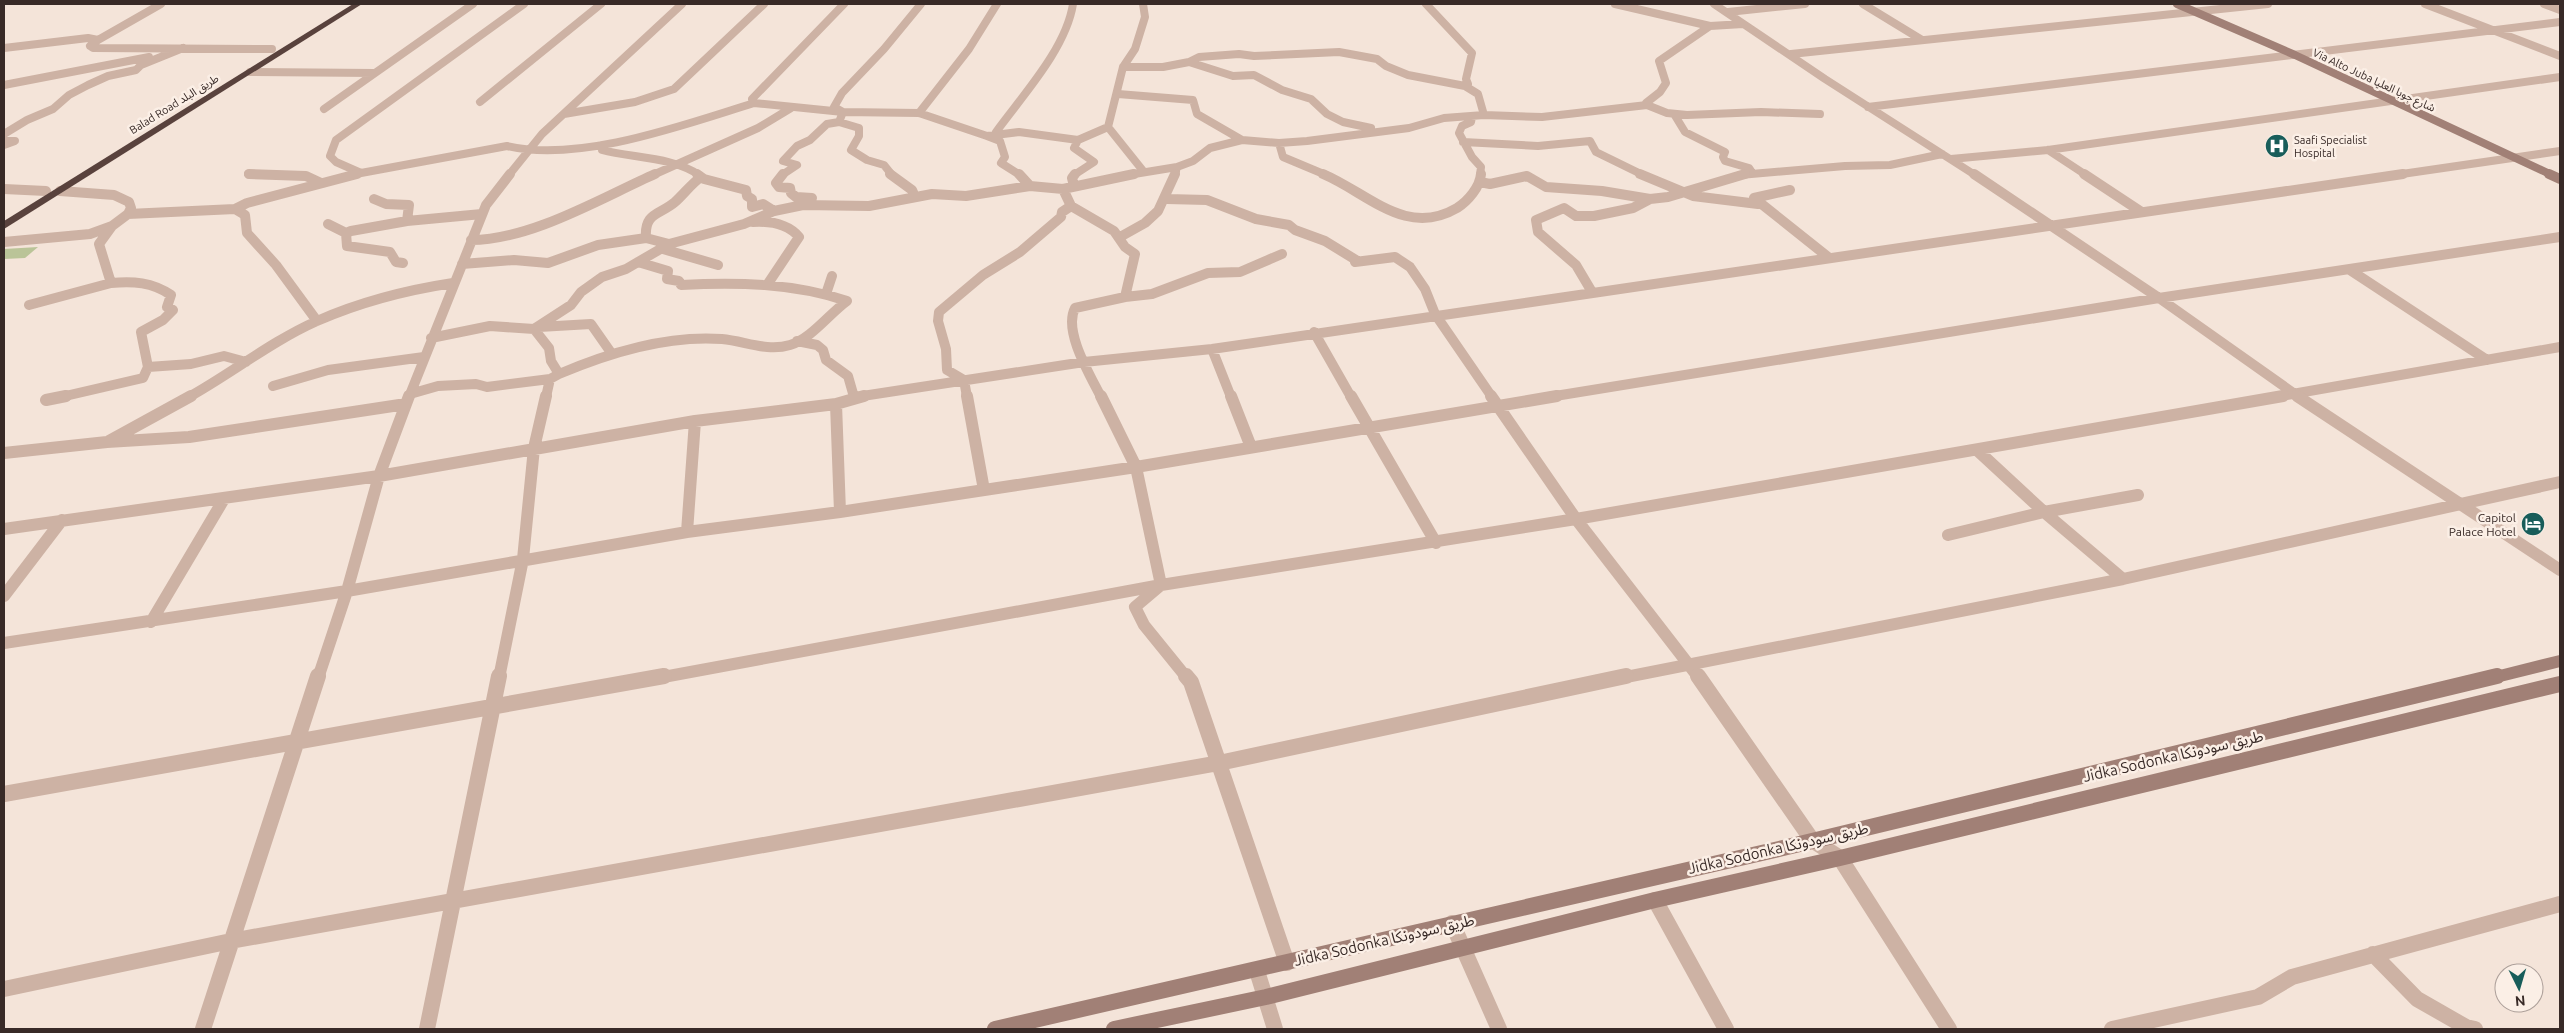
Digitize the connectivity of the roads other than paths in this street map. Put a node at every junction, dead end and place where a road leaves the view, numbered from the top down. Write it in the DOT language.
graph roads {
  1 [pos="161,4"];
  2 [pos="346,4"];
  3 [pos="358,4"];
  4 [pos="473,4"];
  5 [pos="524,4"];
  6 [pos="601,4"];
  7 [pos="682,4"];
  8 [pos="764,4"];
  9 [pos="844,4"];
  10 [pos="921,4"];
  11 [pos="997,4"];
  12 [pos="1073,4"];
  13 [pos="1143,4"];
  14 [pos="1426,4"];
  15 [pos="1615,4"];
  16 [pos="1714,4"];
  17 [pos="1805,4"];
  18 [pos="1863,4"];
  19 [pos="2177,4"];
  20 [pos="2268,4"];
  21 [pos="2425,4"];
  22 [pos="2544,4"];
  23 [pos="2560,10"];
  24 [pos="1728,12"];
  25 [pos="2196,12"];
  26 [pos="2560,22"];
  27 [pos="1743,24"];
  28 [pos="1710,26"];
  29 [pos="2489,29"];
  30 [pos="98,40"];
  31 [pos="1922,40"];
  32 [pos="172,46"];
  33 [pos="184,46"];
  34 [pos="4,48"];
  35 [pos="272,48"];
  36 [pos="1791,54"];
  37 [pos="2295,55"];
  38 [pos="2560,56"];
  39 [pos="1189,62"];
  40 [pos="1123,67"];
  41 [pos="250,72"];
  42 [pos="374,73"];
  43 [pos="2560,77"];
  44 [pos="4,85"];
  45 [pos="1466,86"];
  46 [pos="1118,94"];
  47 [pos="480,102"];
  48 [pos="2396,102"];
  49 [pos="754,103"];
  50 [pos="1647,105"];
  51 [pos="1868,107"];
  52 [pos="791,108"];
  53 [pos="324,109"];
  54 [pos="843,112"];
  55 [pos="919,113"];
  56 [pos="564,114"];
  57 [pos="1674,114"];
  58 [pos="1820,114"];
  59 [pos="1484,115"];
  60 [pos="1472,117"];
  61 [pos="839,122"];
  62 [pos="1108,127"];
  63 [pos="1382,130"];
  64 [pos="4,134"];
  65 [pos="991,134"];
  66 [pos="4,140"];
  67 [pos="1078,140"];
  68 [pos="1242,140"];
  69 [pos="1464,142"];
  70 [pos="1280,143"];
  71 [pos="4,145"];
  72 [pos="602,145"];
  73 [pos="2048,150"];
  74 [pos="2560,150"];
  75 [pos="530,151"];
  76 [pos="1946,157"];
  77 [pos="2511,157"];
  78 [pos="674,165"];
  79 [pos="1177,167"];
  80 [pos="1144,172"];
  81 [pos="361,173"];
  82 [pos="1748,173"];
  83 [pos="248,174"];
  84 [pos="701,177"];
  85 [pos="2560,179"];
  86 [pos="1480,182"];
  87 [pos="321,183"];
  88 [pos="1030,186"];
  89 [pos="1074,186"];
  90 [pos="4,189"];
  91 [pos="1063,189"];
  92 [pos="1790,190"];
  93 [pos="46,191"];
  94 [pos="60,191"];
  95 [pos="1685,192"];
  96 [pos="914,197"];
  97 [pos="374,199"];
  98 [pos="1167,199"];
  99 [pos="1650,200"];
  100 [pos="818,203"];
  101 [pos="1758,204"];
  102 [pos="1071,206"];
  103 [pos="235,209"];
  104 [pos="774,211"];
  105 [pos="2140,211"];
  106 [pos="128,214"];
  107 [pos="482,214"];
  108 [pos="4,215"];
  109 [pos="407,221"];
  110 [pos="328,224"];
  111 [pos="744,224"];
  112 [pos="2048,225"];
  113 [pos="4,226"];
  114 [pos="112,226"];
  115 [pos="346,233"];
  116 [pos="2560,237"];
  117 [pos="646,238"];
  118 [pos="1120,238"];
  119 [pos="471,240"];
  120 [pos="4,242"];
  121 [pos="666,246"];
  122 [pos="1282,254"];
  123 [pos="1828,257"];
  124 [pos="638,262"];
  125 [pos="403,263"];
  126 [pos="462,264"];
  127 [pos="718,264"];
  128 [pos="2350,270"];
  129 [pos="832,276"];
  130 [pos="111,283"];
  131 [pos="453,283"];
  132 [pos="767,285"];
  133 [pos="1592,292"];
  134 [pos="826,294"];
  135 [pos="1125,297"];
  136 [pos="2159,298"];
  137 [pos="29,305"];
  138 [pos="1435,314"];
  139 [pos="316,321"];
  140 [pos="536,328"];
  141 [pos="1314,332"];
  142 [pos="431,338"];
  143 [pos="797,340"];
  144 [pos="2560,347"];
  145 [pos="1212,349"];
  146 [pos="612,354"];
  147 [pos="424,357"];
  148 [pos="2487,360"];
  149 [pos="246,362"];
  150 [pos="1084,362"];
  151 [pos="148,367"];
  152 [pos="554,376"];
  153 [pos="964,380"];
  154 [pos="273,386"];
  155 [pos="2295,394"];
  156 [pos="854,397"];
  157 [pos="408,399"];
  158 [pos="46,400"];
  159 [pos="836,404"];
  160 [pos="1496,406"];
  161 [pos="695,421"];
  162 [pos="1369,426"];
  163 [pos="107,442"];
  164 [pos="1251,447"];
  165 [pos="534,448"];
  166 [pos="1976,450"];
  167 [pos="4,454"];
  168 [pos="1136,467"];
  169 [pos="379,476"];
  170 [pos="2560,482"];
  171 [pos="984,490"];
  172 [pos="2138,495"];
  173 [pos="224,499"];
  174 [pos="2458,503"];
  175 [pos="840,512"];
  176 [pos="2044,512"];
  177 [pos="1576,519"];
  178 [pos="62,520"];
  179 [pos="4,529"];
  180 [pos="687,532"];
  181 [pos="1948,535"];
  182 [pos="1436,543"];
  183 [pos="523,559"];
  184 [pos="2560,570"];
  185 [pos="2123,579"];
  186 [pos="1162,584"];
  187 [pos="348,591"];
  188 [pos="4,596"];
  189 [pos="151,622"];
  190 [pos="4,642"];
  191 [pos="2560,661"];
  192 [pos="1689,663"];
  193 [pos="2560,684"];
  194 [pos="492,708"];
  195 [pos="296,741"];
  196 [pos="2209,748"];
  197 [pos="1218,763"];
  198 [pos="2226,764"];
  199 [pos="4,794"];
  200 [pos="1812,840"];
  201 [pos="1840,858"];
  202 [pos="1655,900"];
  203 [pos="454,902"];
  204 [pos="2560,904"];
  205 [pos="1452,924"];
  206 [pos="231,941"];
  207 [pos="1462,947"];
  208 [pos="2373,954"];
  209 [pos="1287,963"];
  210 [pos="1257,971"];
  211 [pos="4,989"];
  212 [pos="1266,997"];
  213 [pos="203,1029"];
  214 [pos="427,1029"];
  215 [pos="995,1029"];
  216 [pos="1114,1029"];
  217 [pos="1276,1029"];
  218 [pos="1499,1029"];
  219 [pos="1726,1029"];
  220 [pos="1949,1029"];
  221 [pos="2112,1029"];
  222 [pos="2475,1029"];
  1 -- 30 [label="street"];
  2 -- 35 [label="highway, Balad Road طريق البلد"];
  3 -- 41 [label="highway, Balad Road طريق البلد"];
  4 -- 42 [label="street"];
  5 -- 81 [label="street"];
  6 -- 47 [label="street"];
  7 -- 56 [label="street"];
  8 -- 56 [label="street"];
  9 -- 49 [label="street"];
  10 -- 54 [label="street"];
  11 -- 55 [label="street"];
  12 -- 65 [label="street"];
  13 -- 40 [label="street"];
  14 -- 45 [label="street"];
  15 -- 28 [label="street"];
  16 -- 24 [label="street"];
  17 -- 24 [label="street"];
  18 -- 31 [label="street"];
  19 -- 25 [label="main road, Via Alto Juba شارع جوبا العليا"];
  20 -- 25 [label="street"];
  21 -- 29 [label="street"];
  22 -- 23 [label="street"];
  24 -- 27 [label="street"];
  25 -- 31 [label="street"];
  25 -- 37 [label="main road, Via Alto Juba شارع جوبا العليا"];
  26 -- 29 [label="street"];
  27 -- 28 [label="street"];
  27 -- 36 [label="street"];
  28 -- 50 [label="street"];
  29 -- 37 [label="street"];
  29 -- 38 [label="street"];
  30 -- 32 [label="street"];
  30 -- 34 [label="street"];
  31 -- 36 [label="street"];
  32 -- 33 [label="street"];
  32 -- 44 [label="street"];
  33 -- 35 [label="street"];
  33 -- 64 [label="street"];
  35 -- 93 [label="highway, Balad Road طريق البلد"];
  36 -- 51 [label="street"];
  37 -- 48 [label="main road, Via Alto Juba شارع جوبا العليا"];
  37 -- 51 [label="street"];
  39 -- 40 [label="street"];
  39 -- 45 [label="street"];
  39 -- 63 [label="street"];
  40 -- 46 [label="street"];
  41 -- 42 [label="street"];
  41 -- 94 [label="highway, Balad Road طريق البلد"];
  42 -- 53 [label="street"];
  43 -- 48 [label="street"];
  45 -- 59 [label="street"];
  46 -- 62 [label="street"];
  46 -- 68 [label="street"];
  48 -- 73 [label="street"];
  48 -- 77 [label="main road, Via Alto Juba شارع جوبا العليا"];
  49 -- 52 [label="street"];
  49 -- 72 [label="street"];
  50 -- 57 [label="street"];
  50 -- 59 [label="street"];
  51 -- 76 [label="street"];
  52 -- 54 [label="street"];
  52 -- 78 [label="street"];
  54 -- 55 [label="street"];
  54 -- 61 [label="street"];
  55 -- 65 [label="street"];
  56 -- 75 [label="street"];
  57 -- 58 [label="street"];
  57 -- 82 [label="street"];
  59 -- 60 [label="street"];
  60 -- 63 [label="street"];
  60 -- 69 [label="street"];
  61 -- 96 [label="street"];
  61 -- 100 [label="street"];
  62 -- 67 [label="street"];
  62 -- 80 [label="street"];
  63 -- 70 [label="street"];
  65 -- 67 [label="street"];
  65 -- 88 [label="street"];
  66 -- 71 [label="street"];
  67 -- 89 [label="street"];
  68 -- 70 [label="street"];
  68 -- 79 [label="street"];
  69 -- 86 [label="street"];
  69 -- 95 [label="street"];
  70 -- 86 [label="street"];
  72 -- 75 [label="street"];
  72 -- 78 [label="street"];
  73 -- 76 [label="street"];
  73 -- 105 [label="street"];
  74 -- 77 [label="street"];
  75 -- 81 [label="street"];
  75 -- 107 [label="street"];
  76 -- 82 [label="street"];
  76 -- 112 [label="street"];
  77 -- 85 [label="main road, Via Alto Juba شارع جوبا العليا"];
  77 -- 105 [label="street"];
  78 -- 84 [label="street"];
  78 -- 119 [label="street"];
  79 -- 80 [label="street"];
  79 -- 98 [label="street"];
  80 -- 89 [label="street"];
  81 -- 87 [label="street"];
  82 -- 95 [label="street"];
  83 -- 87 [label="street"];
  84 -- 104 [label="street"];
  84 -- 117 [label="street"];
  86 -- 99 [label="street"];
  87 -- 103 [label="street"];
  88 -- 91 [label="street"];
  88 -- 96 [label="street"];
  89 -- 91 [label="street"];
  90 -- 93 [label="street"];
  91 -- 102 [label="street"];
  92 -- 101 [label="street"];
  93 -- 108 [label="highway, Balad Road طريق البلد"];
  94 -- 106 [label="street"];
  94 -- 113 [label="highway, Balad Road طريق البلد"];
  95 -- 99 [label="street"];
  95 -- 101 [label="street"];
  96 -- 100 [label="street"];
  97 -- 109 [label="street"];
  98 -- 118 [label="street"];
  98 -- 138 [label="street"];
  99 -- 133 [label="street"];
  100 -- 104 [label="street"];
  101 -- 123 [label="street"];
  102 -- 118 [label="street"];
  102 -- 153 [label="street"];
  103 -- 106 [label="street"];
  103 -- 139 [label="street"];
  104 -- 111 [label="street"];
  105 -- 112 [label="street"];
  106 -- 114 [label="street"];
  107 -- 109 [label="street"];
  107 -- 119 [label="street"];
  109 -- 115 [label="street"];
  110 -- 115 [label="street"];
  111 -- 121 [label="street"];
  111 -- 132 [label="street"];
  112 -- 123 [label="street"];
  112 -- 136 [label="street"];
  114 -- 120 [label="street"];
  114 -- 130 [label="street"];
  115 -- 125 [label="street"];
  116 -- 128 [label="street"];
  117 -- 121 [label="street"];
  117 -- 126 [label="street"];
  118 -- 135 [label="street"];
  119 -- 126 [label="street"];
  121 -- 124 [label="street"];
  121 -- 127 [label="street"];
  122 -- 135 [label="street"];
  123 -- 133 [label="street"];
  124 -- 132 [label="street"];
  124 -- 140 [label="street"];
  126 -- 131 [label="street"];
  128 -- 136 [label="street"];
  128 -- 148 [label="street"];
  129 -- 134 [label="street"];
  130 -- 137 [label="street"];
  130 -- 151 [label="street"];
  131 -- 139 [label="street"];
  131 -- 142 [label="street"];
  132 -- 134 [label="street"];
  133 -- 138 [label="street"];
  134 -- 143 [label="street"];
  135 -- 150 [label="street"];
  136 -- 155 [label="street"];
  136 -- 160 [label="street"];
  138 -- 141 [label="street"];
  138 -- 160 [label="street"];
  139 -- 149 [label="street"];
  140 -- 142 [label="street"];
  140 -- 146 [label="street"];
  140 -- 152 [label="street"];
  141 -- 145 [label="street"];
  141 -- 162 [label="street"];
  142 -- 147 [label="street"];
  143 -- 146 [label="street"];
  143 -- 156 [label="street"];
  144 -- 148 [label="street"];
  145 -- 150 [label="street"];
  145 -- 164 [label="street"];
  146 -- 152 [label="street"];
  147 -- 154 [label="street"];
  147 -- 157 [label="street"];
  148 -- 155 [label="street"];
  149 -- 151 [label="street"];
  149 -- 163 [label="street"];
  150 -- 153 [label="street"];
  150 -- 168 [label="street"];
  151 -- 158 [label="street"];
  152 -- 157 [label="street"];
  152 -- 165 [label="street"];
  153 -- 156 [label="street"];
  153 -- 171 [label="street"];
  155 -- 166 [label="street"];
  155 -- 174 [label="street"];
  156 -- 159 [label="street"];
  157 -- 163 [label="street"];
  157 -- 169 [label="street"];
  159 -- 161 [label="street"];
  159 -- 175 [label="street"];
  160 -- 162 [label="street"];
  160 -- 177 [label="street"];
  161 -- 165 [label="street"];
  161 -- 180 [label="street"];
  162 -- 164 [label="street"];
  162 -- 182 [label="street"];
  163 -- 167 [label="street"];
  164 -- 168 [label="street"];
  165 -- 169 [label="street"];
  165 -- 183 [label="street"];
  166 -- 176 [label="street"];
  166 -- 177 [label="street"];
  168 -- 171 [label="street"];
  168 -- 186 [label="street"];
  169 -- 173 [label="street"];
  169 -- 187 [label="street"];
  170 -- 174 [label="street"];
  171 -- 175 [label="street"];
  172 -- 176 [label="street"];
  173 -- 178 [label="street"];
  173 -- 189 [label="street"];
  174 -- 184 [label="street"];
  174 -- 185 [label="street"];
  175 -- 180 [label="street"];
  176 -- 181 [label="street"];
  176 -- 185 [label="street"];
  177 -- 182 [label="street"];
  177 -- 192 [label="street"];
  178 -- 179 [label="street"];
  178 -- 188 [label="street"];
  180 -- 183 [label="street"];
  182 -- 186 [label="street"];
  183 -- 187 [label="street"];
  183 -- 194 [label="street"];
  185 -- 192 [label="street"];
  186 -- 194 [label="street"];
  186 -- 197 [label="street"];
  187 -- 189 [label="street"];
  187 -- 195 [label="street"];
  189 -- 190 [label="street"];
  191 -- 196 [label="main road, Jidka Sodonka طريق سودونكا"];
  192 -- 197 [label="street"];
  192 -- 200 [label="street"];
  193 -- 198 [label="main road, Jidka Sodonka طريق سودونكا"];
  194 -- 195 [label="street"];
  194 -- 203 [label="street"];
  195 -- 199 [label="street"];
  195 -- 206 [label="street"];
  196 -- 198 [label="main road"];
  196 -- 200 [label="main road, Jidka Sodonka طريق سودونكا"];
  197 -- 203 [label="street"];
  197 -- 209 [label="street"];
  198 -- 201 [label="main road, Jidka Sodonka طريق سودونكا"];
  200 -- 201 [label="street"];
  200 -- 205 [label="main road, Jidka Sodonka طريق سودونكا"];
  201 -- 202 [label="main road, Jidka Sodonka طريق سودونكا"];
  201 -- 220 [label="street"];
  202 -- 207 [label="main road, Jidka Sodonka طريق سودونكا"];
  202 -- 219 [label="street"];
  203 -- 206 [label="street"];
  203 -- 214 [label="street"];
  204 -- 208 [label="street"];
  205 -- 207 [label="street"];
  205 -- 209 [label="main road, Jidka Sodonka طريق سودونكا"];
  206 -- 211 [label="street"];
  206 -- 213 [label="street"];
  207 -- 212 [label="main road, Jidka Sodonka طريق سودونكا"];
  207 -- 218 [label="street"];
  208 -- 221 [label="street"];
  208 -- 222 [label="street"];
  209 -- 210 [label="main road, Jidka Sodonka طريق سودونكا"];
  210 -- 212 [label="street"];
  210 -- 215 [label="main road, Jidka Sodonka طريق سودونكا"];
  212 -- 216 [label="main road, Jidka Sodonka طريق سودونكا"];
  212 -- 217 [label="street"];
}
